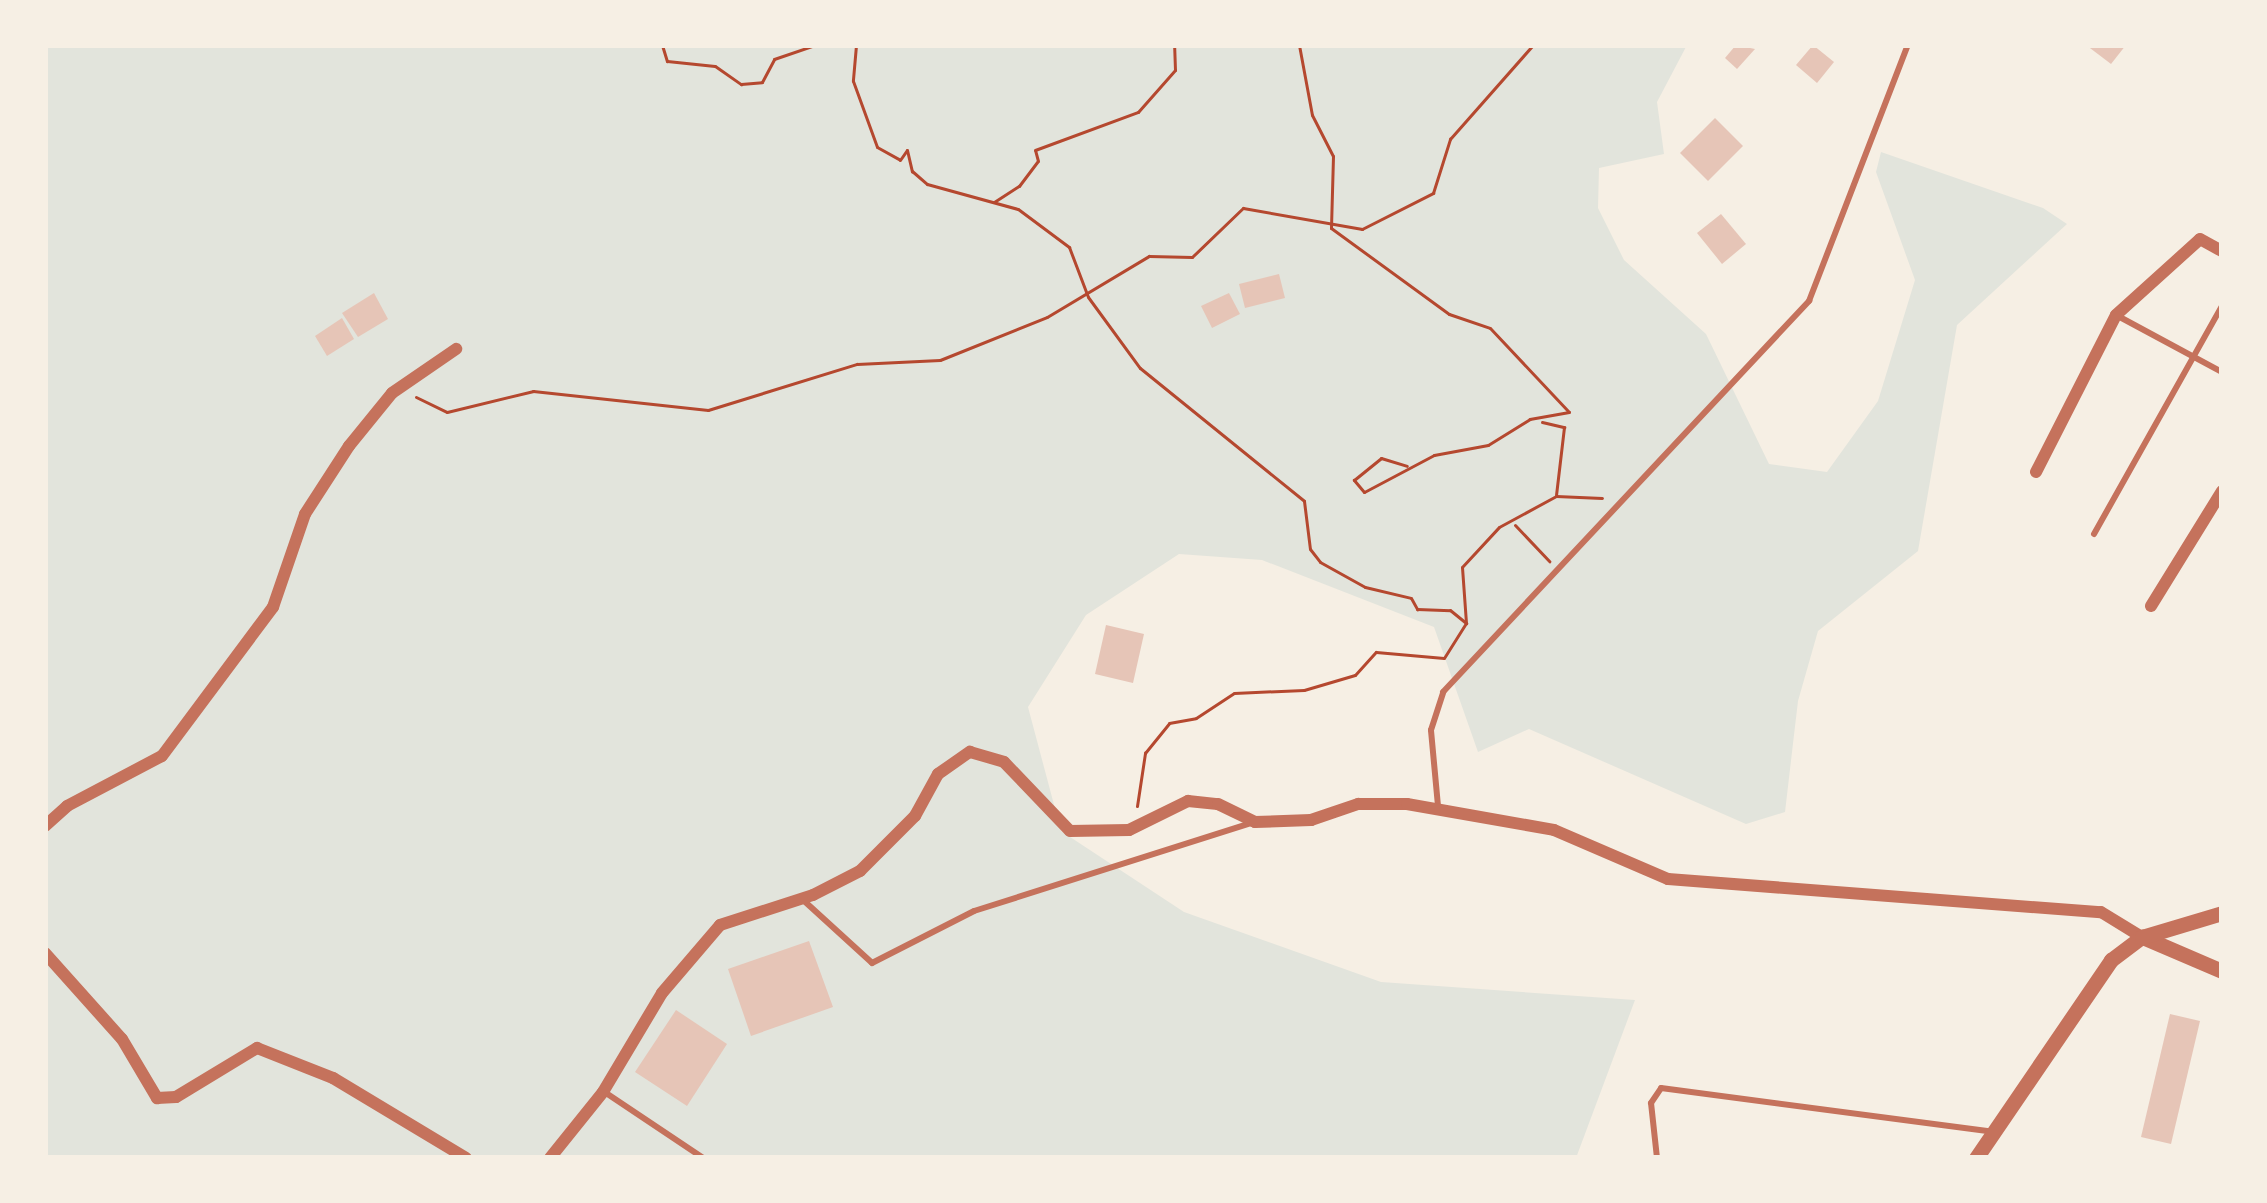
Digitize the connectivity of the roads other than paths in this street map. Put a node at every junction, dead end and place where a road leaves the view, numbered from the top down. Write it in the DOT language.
graph roads {
  1 [pos="1908,45"];
  2 [pos="2222,251"];
  3 [pos="2222,306"];
  4 [pos="2116,315"];
  5 [pos="455,349"];
  6 [pos="2192,357"];
  7 [pos="2222,372"];
  8 [pos="2036,472"];
  9 [pos="2222,491"];
  10 [pos="2094,534"];
  11 [pos="2151,606"];
  12 [pos="1439,810"];
  13 [pos="1256,822"];
  14 [pos="45,826"];
  15 [pos="802,899"];
  16 [pos="2222,913"];
  17 [pos="2143,937"];
  18 [pos="45,953"];
  19 [pos="2222,970"];
  20 [pos="603,1092"];
  21 [pos="1993,1131"];
  22 [pos="466,1158"];
  23 [pos="550,1158"];
  24 [pos="703,1158"];
  25 [pos="1657,1158"];
  26 [pos="1976,1158"];
  1 -- 12 [label="lane"];
  2 -- 4 [label="street"];
  3 -- 6 [label="lane"];
  4 -- 6 [label="lane"];
  4 -- 8 [label="street"];
  5 -- 14 [label="street"];
  6 -- 7 [label="lane"];
  6 -- 10 [label="lane"];
  9 -- 11 [label="street"];
  12 -- 13 [label="street"];
  12 -- 17 [label="street"];
  13 -- 15 [label="lane"];
  13 -- 15 [label="street"];
  15 -- 20 [label="street"];
  16 -- 17 [label="street"];
  17 -- 19 [label="street"];
  17 -- 21 [label="street"];
  18 -- 22 [label="street"];
  20 -- 23 [label="street"];
  20 -- 24 [label="lane"];
  21 -- 25 [label="lane"];
  21 -- 26 [label="street"];
}
